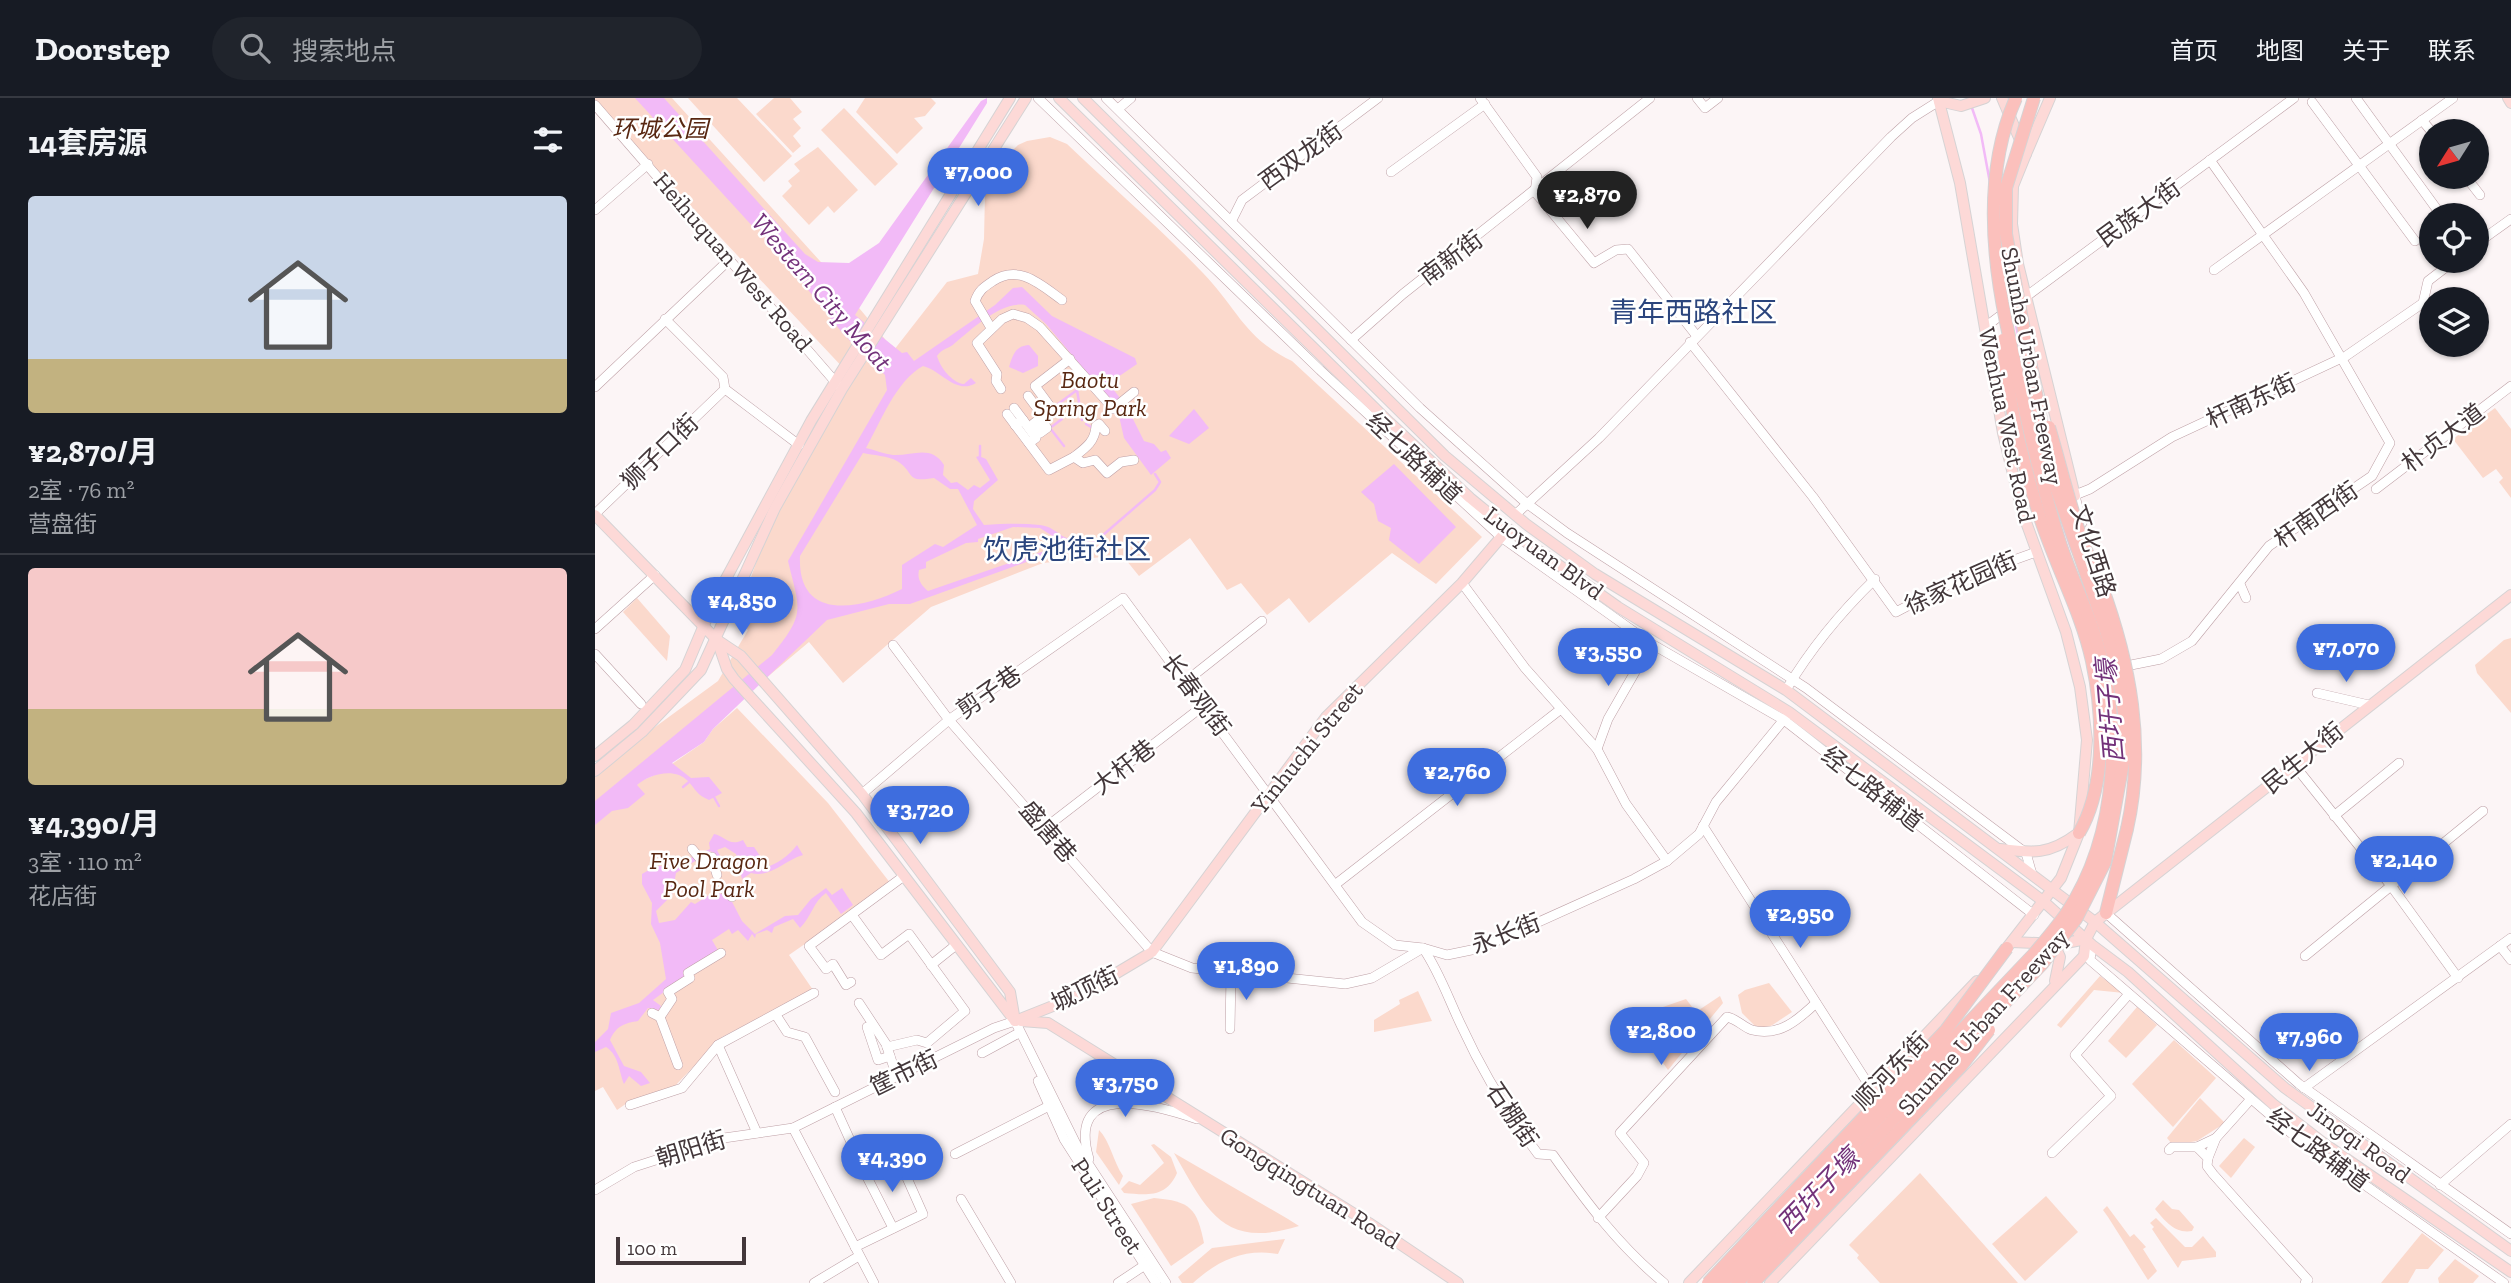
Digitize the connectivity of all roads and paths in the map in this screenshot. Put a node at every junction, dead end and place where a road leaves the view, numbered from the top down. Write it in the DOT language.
graph roads {
  1 [pos="1010,98"];
  2 [pos="1026,98"];
  3 [pos="1038,98"];
  4 [pos="1059,98"];
  5 [pos="1083,98"];
  6 [pos="1106,98"];
  7 [pos="1131,98"];
  8 [pos="1378,98"];
  9 [pos="1650,98"];
  10 [pos="1697,98"];
  11 [pos="1718,98"];
  12 [pos="1985,98"];
  13 [pos="2002,98"];
  14 [pos="2016,98"];
  15 [pos="2034,98"];
  16 [pos="2050,98"];
  17 [pos="2294,98"];
  18 [pos="2356,98"];
  19 [pos="2453,98"];
  20 [pos="2508,98"];
  21 [pos="1940,99"];
  22 [pos="1483,101"];
  23 [pos="2312,102"];
  24 [pos="2511,103"];
  25 [pos="595,105"];
  26 [pos="1118,109"];
  27 [pos="2423,119"];
  28 [pos="2419,122"];
  29 [pos="2390,142"];
  30 [pos="2026,154"];
  31 [pos="2210,160"];
  32 [pos="648,163"];
  33 [pos="2358,165"];
  34 [pos="1391,172"];
  35 [pos="1537,186"];
  36 [pos="2475,189"];
  37 [pos="2480,195"];
  38 [pos="2433,203"];
  39 [pos="595,210"];
  40 [pos="2511,219"];
  41 [pos="1232,220"];
  42 [pos="2260,234"];
  43 [pos="2489,235"];
  44 [pos="2415,241"];
  45 [pos="730,260"];
  46 [pos="2214,270"];
  47 [pos="2438,273"];
  48 [pos="2000,294"];
  49 [pos="2028,295"];
  50 [pos="1062,300"];
  51 [pos="665,319"];
  52 [pos="876,327"];
  53 [pos="1985,327"];
  54 [pos="991,328"];
  55 [pos="1693,339"];
  56 [pos="1351,340"];
  57 [pos="1070,359"];
  58 [pos="2029,359"];
  59 [pos="2340,359"];
  60 [pos="1080,372"];
  61 [pos="1068,380"];
  62 [pos="839,386"];
  63 [pos="2511,386"];
  64 [pos="595,387"];
  65 [pos="725,389"];
  66 [pos="1001,389"];
  67 [pos="1134,392"];
  68 [pos="1028,396"];
  69 [pos="1047,397"];
  70 [pos="1035,406"];
  71 [pos="1011,411"];
  72 [pos="1105,431"];
  73 [pos="799,444"];
  74 [pos="1074,457"];
  75 [pos="1134,460"];
  76 [pos="2376,489"];
  77 [pos="2075,496"];
  78 [pos="1525,502"];
  79 [pos="2022,511"];
  80 [pos="595,514"];
  81 [pos="1515,515"];
  82 [pos="1504,533"];
  83 [pos="2036,552"];
  84 [pos="655,575"];
  85 [pos="1875,579"];
  86 [pos="1462,583"];
  87 [pos="2240,584"];
  88 [pos="2511,595"];
  89 [pos="1123,598"];
  90 [pos="2246,598"];
  91 [pos="1262,621"];
  92 [pos="705,626"];
  93 [pos="595,629"];
  94 [pos="717,640"];
  95 [pos="1651,643"];
  96 [pos="893,645"];
  97 [pos="595,654"];
  98 [pos="2131,665"];
  99 [pos="1793,679"];
  100 [pos="1185,682"];
  101 [pos="1786,690"];
  102 [pos="2317,693"];
  103 [pos="641,704"];
  104 [pos="2369,705"];
  105 [pos="1203,706"];
  106 [pos="1561,709"];
  107 [pos="1787,716"];
  108 [pos="949,720"];
  109 [pos="2140,722"];
  110 [pos="1597,749"];
  111 [pos="595,756"];
  112 [pos="2399,763"];
  113 [pos="2295,766"];
  114 [pos="595,771"];
  115 [pos="1269,792"];
  116 [pos="862,794"];
  117 [pos="2483,811"];
  118 [pos="2334,816"];
  119 [pos="1703,826"];
  120 [pos="1045,828"];
  121 [pos="2079,832"];
  122 [pos="1999,849"];
  123 [pos="2027,853"];
  124 [pos="696,854"];
  125 [pos="1667,861"];
  126 [pos="2032,874"];
  127 [pos="717,875"];
  128 [pos="904,876"];
  129 [pos="1336,884"];
  130 [pos="2392,887"];
  131 [pos="2057,893"];
  132 [pos="2043,901"];
  133 [pos="852,915"];
  134 [pos="2033,915"];
  135 [pos="2096,917"];
  136 [pos="2511,938"];
  137 [pos="2085,939"];
  138 [pos="2055,944"];
  139 [pos="956,945"];
  140 [pos="2010,945"];
  141 [pos="2500,946"];
  142 [pos="1423,948"];
  143 [pos="1152,952"];
  144 [pos="2305,956"];
  145 [pos="2511,960"];
  146 [pos="724,963"];
  147 [pos="2042,964"];
  148 [pos="931,965"];
  149 [pos="1231,974"];
  150 [pos="2458,978"];
  151 [pos="851,982"];
  152 [pos="2053,988"];
  153 [pos="814,993"];
  154 [pos="2129,994"];
  155 [pos="859,1003"];
  156 [pos="1816,1003"];
  157 [pos="776,1015"];
  158 [pos="1015,1021"];
  159 [pos="867,1027"];
  160 [pos="1230,1029"];
  161 [pos="1017,1034"];
  162 [pos="718,1045"];
  163 [pos="888,1051"];
  164 [pos="982,1053"];
  165 [pos="678,1065"];
  166 [pos="897,1077"];
  167 [pos="2304,1088"];
  168 [pos="1872,1090"];
  169 [pos="835,1092"];
  170 [pos="2251,1099"];
  171 [pos="630,1105"];
  172 [pos="1049,1106"];
  173 [pos="835,1107"];
  174 [pos="1208,1123"];
  175 [pos="2511,1124"];
  176 [pos="793,1128"];
  177 [pos="757,1133"];
  178 [pos="2217,1138"];
  179 [pos="2197,1147"];
  180 [pos="2169,1150"];
  181 [pos="895,1152"];
  182 [pos="2052,1153"];
  183 [pos="955,1154"];
  184 [pos="2208,1158"];
  185 [pos="860,1161"];
  186 [pos="1794,1172"];
  187 [pos="865,1173"];
  188 [pos="1100,1183"];
  189 [pos="2440,1185"];
  190 [pos="595,1190"];
  191 [pos="961,1199"];
  192 [pos="1837,1213"];
  193 [pos="1598,1218"];
  194 [pos="893,1228"];
  195 [pos="2511,1234"];
  196 [pos="857,1251"];
  197 [pos="2511,1251"];
  198 [pos="1145,1265"];
  199 [pos="2511,1272"];
  200 [pos="2307,1281"];
  201 [pos="814,1283"];
  202 [pos="874,1283"];
  203 [pos="1011,1283"];
  204 [pos="1118,1283"];
  205 [pos="1156,1283"];
  206 [pos="1166,1283"];
  207 [pos="1458,1283"];
  208 [pos="1664,1283"];
  209 [pos="1689,1283"];
  210 [pos="1708,1283"];
  211 [pos="1722,1283"];
  212 [pos="1737,1283"];
  213 [pos="1753,1283"];
  214 [pos="1770,1283"];
  215 [pos="2504,1283"];
  1 -- 52 [label="main road"];
  2 -- 52 [label="main road"];
  3 -- 82 [label="street, 经七路辅道"];
  4 -- 82 [label="main road, Luoyuan Blvd"];
  5 -- 81 [label="main road, Luoyuan Blvd"];
  6 -- 26 [label="street, 经七路辅道"];
  7 -- 26 [label="street"];
  8 -- 41 [label="street, 西双龙街"];
  9 -- 35 [label="street, 南新街"];
  10 -- 11 [label="street"];
  12 -- 21 [label="main road"];
  13 -- 30 [label="main road"];
  14 -- 48 [label="highway, bridge"];
  15 -- 58 [label="highway, Shunhe Urban Freeway, bridge"];
  16 -- 30 [label="main road, 文化西路"];
  17 -- 31 [label="street, 民族大街"];
  18 -- 29 [label="street"];
  19 -- 27 [label="street"];
  20 -- 24 [label="main road"];
  21 -- 53 [label="main road, Wenhua West Road"];
  21 -- 55 [label="street"];
  22 -- 34 [label="street"];
  22 -- 35 [label="street"];
  23 -- 33 [label="street"];
  25 -- 32 [label="street, Heihuquan West Road"];
  26 -- 41 [label="street, 经七路辅道"];
  28 -- 29 [label="street"];
  29 -- 33 [label="street"];
  29 -- 38 [label="street"];
  30 -- 49 [label="main road, 文化西路"];
  31 -- 42 [label="street"];
  31 -- 49 [label="street, 民族大街"];
  32 -- 39 [label="street"];
  32 -- 45 [label="street, Heihuquan West Road"];
  33 -- 42 [label="street"];
  33 -- 44 [label="street"];
  35 -- 55 [label="street, 徐家花园街"];
  35 -- 56 [label="street, 南新街"];
  36 -- 37 [label="street"];
  40 -- 43 [label="street"];
  41 -- 56 [label="street, 经七路辅道"];
  42 -- 46 [label="street"];
  42 -- 59 [label="street"];
  45 -- 51 [label="street"];
  45 -- 62 [label="street, Heihuquan West Road"];
  47 -- 59 [label="street, 杆南东街"];
  48 -- 121 [label="highway, bridge"];
  48 -- 211 [label="highway, Shunhe Urban Freeway, bridge"];
  49 -- 53 [label="street, 民族大街"];
  49 -- 77 [label="main road, 文化西路"];
  50 -- 54 [label="street"];
  51 -- 64 [label="street"];
  51 -- 65 [label="street"];
  52 -- 62 [label="main road"];
  53 -- 79 [label="main road, Wenhua West Road"];
  54 -- 57 [label="street"];
  54 -- 66 [label="street"];
  55 -- 78 [label="street"];
  55 -- 85 [label="street, 徐家花园街"];
  56 -- 78 [label="street, 经七路辅道"];
  57 -- 60 [label="street"];
  57 -- 69 [label="street"];
  58 -- 135 [label="highway, bridge"];
  58 -- 147 [label="highway, Shunhe Urban Freeway, bridge"];
  59 -- 77 [label="street, 杆南东街"];
  59 -- 87 [label="street, 杆南西街"];
  60 -- 61 [label="street"];
  60 -- 67 [label="street"];
  62 -- 73 [label="main road"];
  62 -- 94 [label="main road"];
  63 -- 76 [label="street, 朴贞大道"];
  65 -- 73 [label="street"];
  65 -- 80 [label="street, 狮子口街"];
  68 -- 70 [label="street"];
  69 -- 70 [label="street"];
  69 -- 70 [label="street"];
  71 -- 74 [label="street"];
  72 -- 74 [label="street"];
  73 -- 92 [label="main road"];
  74 -- 75 [label="street"];
  77 -- 79 [label="street, 杆南东街"];
  77 -- 98 [label="street, 文化西路"];
  78 -- 81 [label="street"];
  78 -- 99 [label="street, 经七路辅道"];
  79 -- 83 [label="main road, Wenhua West Road"];
  80 -- 84 [label="main road"];
  81 -- 101 [label="main road, Luoyuan Blvd"];
  82 -- 86 [label="main road, Yinhuchi Street"];
  82 -- 95 [label="street, 经七路辅道"];
  82 -- 107 [label="main road, Luoyuan Blvd"];
  83 -- 85 [label="street, 徐家花园街"];
  83 -- 121 [label="main road, Wenhua West Road"];
  84 -- 92 [label="main road"];
  84 -- 93 [label="street"];
  85 -- 99 [label="street"];
  86 -- 106 [label="street"];
  86 -- 115 [label="main road, Yinhuchi Street"];
  87 -- 90 [label="street"];
  87 -- 98 [label="street, 杆南西街"];
  88 -- 104 [label="main road, 民生大街"];
  89 -- 100 [label="street, 长春观街"];
  89 -- 108 [label="street, 剪子巷"];
  91 -- 100 [label="street"];
  92 -- 94 [label="main road"];
  92 -- 111 [label="main road"];
  94 -- 114 [label="main road"];
  94 -- 116 [label="main road"];
  94 -- 128 [label="main road"];
  95 -- 107 [label="street, 经七路辅道"];
  95 -- 110 [label="street"];
  96 -- 108 [label="street, 盛唐巷"];
  97 -- 103 [label="street"];
  98 -- 109 [label="street, 文化西路"];
  99 -- 101 [label="street"];
  99 -- 123 [label="street, 经七路辅道"];
  100 -- 105 [label="street, 长春观街"];
  101 -- 122 [label="main road, Luoyuan Blvd"];
  102 -- 104 [label="street"];
  104 -- 113 [label="main road, 民生大街"];
  105 -- 115 [label="street, 长春观街"];
  105 -- 120 [label="street, 大杆巷"];
  106 -- 110 [label="street"];
  106 -- 129 [label="street"];
  107 -- 119 [label="street, 永长街"];
  107 -- 132 [label="main road, Luoyuan Blvd"];
  107 -- 134 [label="street, 经七路辅道"];
  108 -- 116 [label="street, 剪子巷"];
  108 -- 120 [label="street, 盛唐巷"];
  110 -- 125 [label="street"];
  112 -- 118 [label="street"];
  113 -- 118 [label="street"];
  113 -- 135 [label="main road, 民生大街"];
  115 -- 129 [label="street, 长春观街"];
  115 -- 143 [label="main road, Yinhuchi Street"];
  116 -- 158 [label="main road"];
  117 -- 130 [label="street"];
  118 -- 130 [label="street"];
  119 -- 125 [label="street, 永长街"];
  119 -- 156 [label="street"];
  120 -- 143 [label="street, 盛唐巷"];
  121 -- 123 [label="main road"];
  121 -- 131 [label="main road"];
  122 -- 123 [label="main road"];
  122 -- 126 [label="main road, Luoyuan Blvd"];
  123 -- 126 [label="street"];
  124 -- 127 [label="street"];
  125 -- 142 [label="street, 永长街"];
  126 -- 131 [label="main road, Luoyuan Blvd"];
  128 -- 133 [label="street"];
  128 -- 139 [label="main road"];
  129 -- 142 [label="street, 永长街"];
  130 -- 144 [label="street"];
  130 -- 150 [label="street"];
  131 -- 132 [label="main road"];
  131 -- 135 [label="main road, Jingqi Road, bridge"];
  132 -- 134 [label="main road"];
  132 -- 137 [label="main road, Luoyuan Blvd, bridge"];
  133 -- 148 [label="street"];
  133 -- 151 [label="street"];
  134 -- 140 [label="main road"];
  135 -- 137 [label="main road"];
  135 -- 167 [label="street, 经七路辅道"];
  135 -- 197 [label="main road, Jingqi Road"];
  136 -- 141 [label="street"];
  137 -- 138 [label="main road, bridge"];
  137 -- 152 [label="main road"];
  137 -- 154 [label="street, 经七路辅道"];
  137 -- 199 [label="main road, Jingqi Road"];
  138 -- 140 [label="main road, bridge"];
  138 -- 152 [label="main road, bridge"];
  139 -- 148 [label="street"];
  139 -- 158 [label="main road"];
  140 -- 168 [label="main road, 顺河东街"];
  140 -- 210 [label="highway, bridge"];
  141 -- 145 [label="street"];
  141 -- 150 [label="street"];
  142 -- 149 [label="street"];
  142 -- 193 [label="street, 石棚街"];
  143 -- 149 [label="street"];
  143 -- 158 [label="main road, 城顶街"];
  146 -- 165 [label="street"];
  147 -- 212 [label="highway, Shunhe Urban Freeway, bridge"];
  147 -- 213 [label="highway, bridge"];
  148 -- 163 [label="street"];
  149 -- 160 [label="street"];
  150 -- 167 [label="street"];
  152 -- 192 [label="main road"];
  153 -- 157 [label="street"];
  154 -- 170 [label="street, 经七路辅道"];
  154 -- 182 [label="street"];
  155 -- 163 [label="street"];
  156 -- 168 [label="street"];
  156 -- 193 [label="street"];
  157 -- 162 [label="street"];
  157 -- 169 [label="street"];
  158 -- 161 [label="street, Puli Street"];
  158 -- 166 [label="street, 筐市街"];
  158 -- 174 [label="main road, Gongqingtuan Road"];
  158 -- 188 [label="street, Puli Street"];
  159 -- 163 [label="street"];
  161 -- 164 [label="street"];
  161 -- 172 [label="street, Puli Street"];
  162 -- 171 [label="street"];
  162 -- 177 [label="street"];
  163 -- 166 [label="street"];
  166 -- 173 [label="street, 筐市街"];
  167 -- 189 [label="street, 经七路辅道"];
  168 -- 186 [label="main road, 顺河东街"];
  170 -- 178 [label="street"];
  170 -- 215 [label="street, 经七路辅道"];
  172 -- 183 [label="street"];
  172 -- 198 [label="street, Puli Street"];
  173 -- 176 [label="street, 筐市街"];
  173 -- 185 [label="street"];
  174 -- 188 [label="street"];
  174 -- 207 [label="main road, Gongqingtuan Road"];
  175 -- 189 [label="street"];
  176 -- 177 [label="street, 朝阳街"];
  176 -- 196 [label="street"];
  177 -- 190 [label="street, 朝阳街"];
  178 -- 179 [label="street"];
  178 -- 184 [label="street"];
  179 -- 180 [label="street"];
  179 -- 184 [label="street"];
  181 -- 194 [label="street"];
  184 -- 200 [label="street"];
  186 -- 192 [label="main road, bridge"];
  186 -- 209 [label="main road, 顺河东街"];
  187 -- 194 [label="street"];
  188 -- 206 [label="street, Puli Street"];
  189 -- 195 [label="street, 经七路辅道"];
  191 -- 203 [label="street"];
  192 -- 214 [label="main road"];
  193 -- 208 [label="street, 石棚街"];
  194 -- 196 [label="street"];
  196 -- 201 [label="street"];
  196 -- 202 [label="street"];
  198 -- 204 [label="street"];
  198 -- 205 [label="street, Puli Street"];
}
